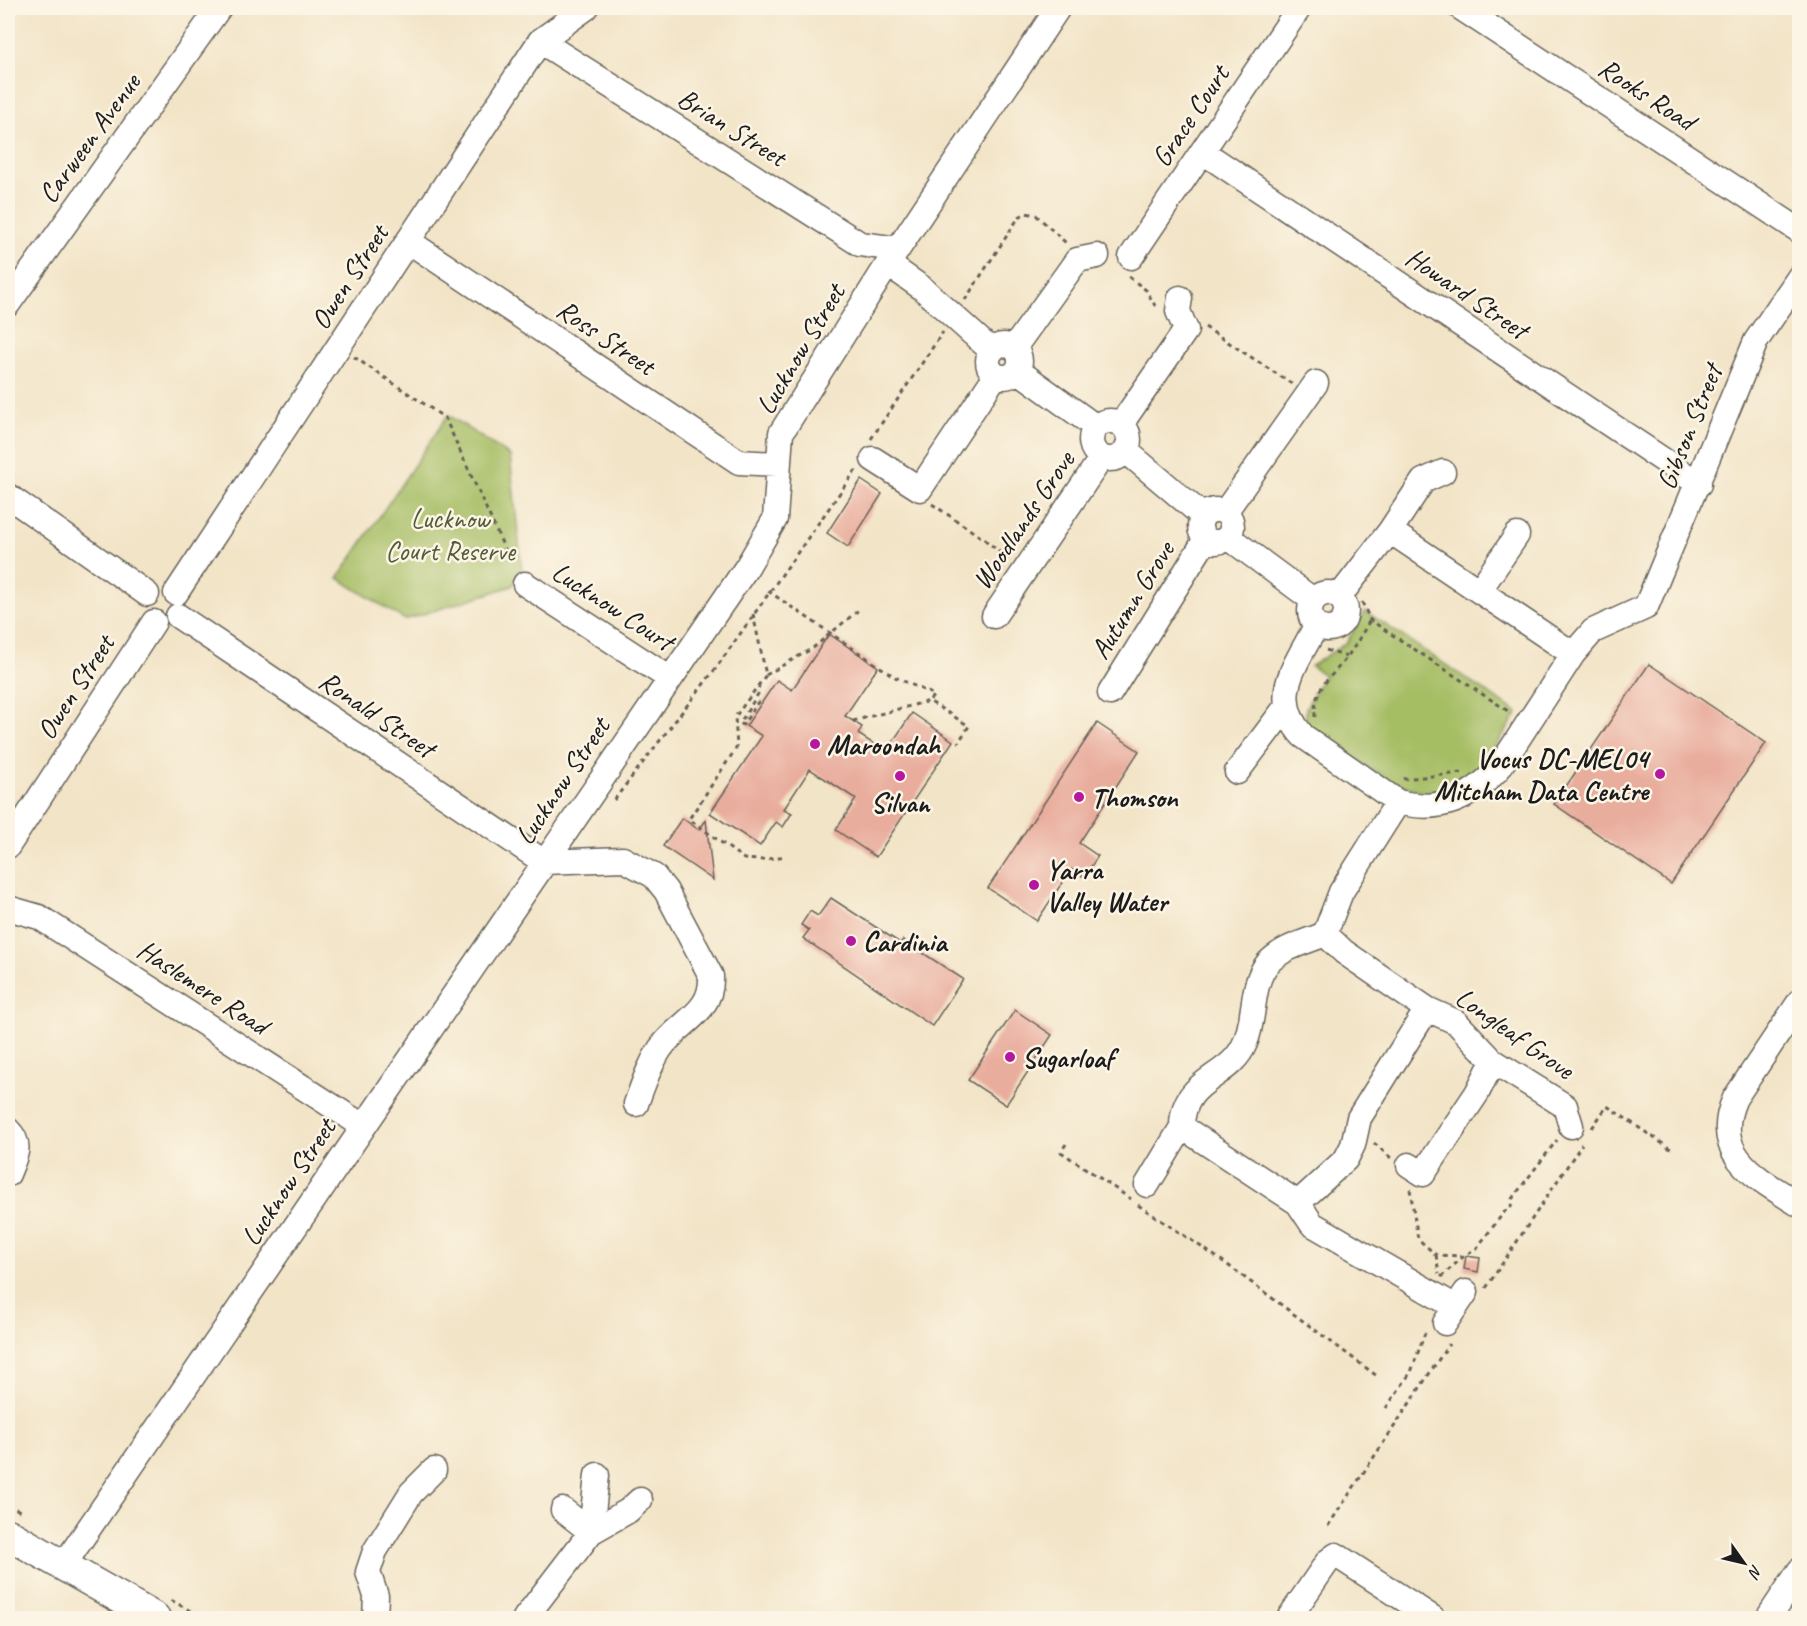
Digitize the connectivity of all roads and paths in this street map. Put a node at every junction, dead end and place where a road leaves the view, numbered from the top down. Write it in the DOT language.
graph roads {
  1 [pos="219,8"];
  2 [pos="586,8"];
  3 [pos="1058,8"];
  4 [pos="1299,8"];
  5 [pos="1465,9"];
  6 [pos="540,41"];
  7 [pos="1203,152"];
  8 [pos="1800,231"];
  9 [pos="1800,239"];
  10 [pos="408,241"];
  11 [pos="1800,249"];
  12 [pos="893,256"];
  13 [pos="1097,256"];
  14 [pos="1131,257"];
  15 [pos="1800,276"];
  16 [pos="8,304"];
  17 [pos="1181,313"];
  18 [pos="339,346"];
  19 [pos="1005,361"];
  20 [pos="1312,389"];
  21 [pos="1121,424"];
  22 [pos="1096,427"];
  23 [pos="1126,451"];
  24 [pos="1102,457"];
  25 [pos="873,459"];
  26 [pos="777,464"];
  27 [pos="1443,472"];
  28 [pos="1699,484"];
  29 [pos="920,489"];
  30 [pos="8,496"];
  31 [pos="1215,526"];
  32 [pos="1390,531"];
  33 [pos="1517,535"];
  34 [pos="511,562"];
  35 [pos="1024,573"];
  36 [pos="525,584"];
  37 [pos="1346,589"];
  38 [pos="768,591"];
  39 [pos="1479,591"];
  40 [pos="147,594"];
  41 [pos="1313,600"];
  42 [pos="177,604"];
  43 [pos="861,608"];
  44 [pos="753,614"];
  45 [pos="994,616"];
  46 [pos="1370,620"];
  47 [pos="154,622"];
  48 [pos="1316,626"];
  49 [pos="830,632"];
  50 [pos="1573,654"];
  51 [pos="766,675"];
  52 [pos="669,678"];
  53 [pos="759,682"];
  54 [pos="1110,693"];
  55 [pos="758,694"];
  56 [pos="765,698"];
  57 [pos="762,702"];
  58 [pos="929,702"];
  59 [pos="1286,707"];
  60 [pos="1315,718"];
  61 [pos="853,721"];
  62 [pos="1527,724"];
  63 [pos="958,743"];
  64 [pos="1471,770"];
  65 [pos="1237,772"];
  66 [pos="1398,791"];
  67 [pos="612,802"];
  68 [pos="8,846"];
  69 [pos="786,855"];
  70 [pos="544,862"];
  71 [pos="8,908"];
  72 [pos="1325,934"];
  73 [pos="1800,1001"];
  74 [pos="1427,1009"];
  75 [pos="1493,1061"];
  76 [pos="636,1104"];
  77 [pos="363,1126"];
  78 [pos="1571,1126"];
  79 [pos="1182,1127"];
  80 [pos="8,1130"];
  81 [pos="1355,1136"];
  82 [pos="1066,1144"];
  83 [pos="1672,1150"];
  84 [pos="1405,1171"];
  85 [pos="8,1174"];
  86 [pos="1147,1185"];
  87 [pos="1298,1203"];
  88 [pos="1800,1205"];
  89 [pos="1436,1255"];
  90 [pos="1464,1256"];
  91 [pos="1484,1292"];
  92 [pos="1441,1297"];
  93 [pos="1451,1340"];
  94 [pos="1377,1376"];
  95 [pos="1386,1408"];
  96 [pos="434,1470"];
  97 [pos="597,1475"];
  98 [pos="640,1500"];
  99 [pos="563,1510"];
  100 [pos="1328,1526"];
  101 [pos="591,1532"];
  102 [pos="8,1534"];
  103 [pos="63,1566"];
  104 [pos="1800,1570"];
  105 [pos="155,1618"];
  106 [pos="375,1618"];
  107 [pos="525,1618"];
  108 [pos="1289,1618"];
  109 [pos="1433,1618"];
  110 [pos="1768,1618"];
  1 -- 16 [label="street, Carween Avenue"];
  2 -- 6 [label="street, Owen Street"];
  3 -- 12 [label="street, Lucknow Street"];
  4 -- 7 [label="street, Grace Court"];
  5 -- 8 [label="street, Rooks Road"];
  6 -- 10 [label="street, Owen Street"];
  6 -- 12 [label="street, Brian Street"];
  7 -- 14 [label="street, Grace Court"];
  7 -- 28 [label="street, Howard Street"];
  9 -- 11 [label="street"];
  10 -- 18 [label="street, Owen Street"];
  10 -- 26 [label="street, Ross Street"];
  12 -- 19 [label="street"];
  12 -- 26 [label="street, Lucknow Street"];
  13 -- 17 [label="path"];
  13 -- 19 [label="street"];
  15 -- 28 [label="street, Gibson Street"];
  17 -- 20 [label="path"];
  17 -- 21 [label="street"];
  18 -- 34 [label="path"];
  18 -- 42 [label="street, Owen Street"];
  19 -- 22 [label="street"];
  19 -- 29 [label="street"];
  20 -- 31 [label="street, Autumn Grove"];
  21 -- 22 [label="street"];
  21 -- 23 [label="street"];
  22 -- 24 [label="street"];
  23 -- 24 [label="street"];
  23 -- 31 [label="street"];
  24 -- 35 [label="street, Woodlands Grove"];
  25 -- 29 [label="street"];
  25 -- 67 [label="path"];
  26 -- 52 [label="street, Lucknow Street"];
  27 -- 32 [label="street"];
  28 -- 50 [label="street, Gibson Street"];
  29 -- 35 [label="path"];
  30 -- 40 [label="street"];
  31 -- 41 [label="street"];
  31 -- 54 [label="street, Autumn Grove"];
  32 -- 37 [label="street"];
  32 -- 39 [label="street"];
  33 -- 39 [label="street"];
  35 -- 45 [label="street, Woodlands Grove"];
  36 -- 52 [label="street, Lucknow Court"];
  37 -- 41 [label="street"];
  37 -- 46 [label="path"];
  37 -- 48 [label="street"];
  38 -- 49 [label="path"];
  39 -- 50 [label="street"];
  40 -- 42 [label="street"];
  40 -- 47 [label="street"];
  41 -- 48 [label="street"];
  42 -- 47 [label="street"];
  42 -- 70 [label="street, Ronald Street"];
  43 -- 49 [label="path"];
  44 -- 51 [label="path"];
  46 -- 60 [label="path"];
  46 -- 62 [label="path"];
  47 -- 68 [label="street, Owen Street"];
  48 -- 59 [label="street"];
  49 -- 51 [label="path"];
  49 -- 58 [label="path"];
  50 -- 62 [label="street"];
  51 -- 53 [label="path"];
  52 -- 70 [label="street, Lucknow Street"];
  53 -- 55 [label="path"];
  53 -- 69 [label="path"];
  55 -- 56 [label="path"];
  55 -- 57 [label="path"];
  58 -- 61 [label="path"];
  58 -- 63 [label="path"];
  59 -- 65 [label="street"];
  59 -- 66 [label="street"];
  62 -- 66 [label="street"];
  64 -- 66 [label="path"];
  66 -- 72 [label="street"];
  70 -- 76 [label="street"];
  70 -- 77 [label="street, Lucknow Street"];
  71 -- 77 [label="street, Haslemere Road"];
  72 -- 74 [label="street, Longleaf Grove"];
  72 -- 79 [label="street"];
  73 -- 88 [label="street"];
  74 -- 75 [label="street, Longleaf Grove"];
  74 -- 81 [label="street"];
  75 -- 78 [label="street, Longleaf Grove"];
  75 -- 84 [label="street"];
  77 -- 103 [label="street, Lucknow Street"];
  78 -- 90 [label="path"];
  79 -- 86 [label="street"];
  79 -- 87 [label="street"];
  80 -- 85 [label="street"];
  81 -- 84 [label="path"];
  81 -- 87 [label="street"];
  82 -- 94 [label="path"];
  83 -- 91 [label="path"];
  84 -- 89 [label="path"];
  87 -- 92 [label="street"];
  89 -- 90 [label="path"];
  89 -- 92 [label="path"];
  90 -- 92 [label="path"];
  92 -- 95 [label="path"];
  93 -- 100 [label="path"];
  96 -- 106 [label="street"];
  97 -- 101 [label="street"];
  98 -- 101 [label="street"];
  99 -- 101 [label="street"];
  101 -- 107 [label="street"];
  102 -- 103 [label="main road"];
  103 -- 105 [label="main road"];
  104 -- 110 [label="street"];
  108 -- 109 [label="street"];
}
